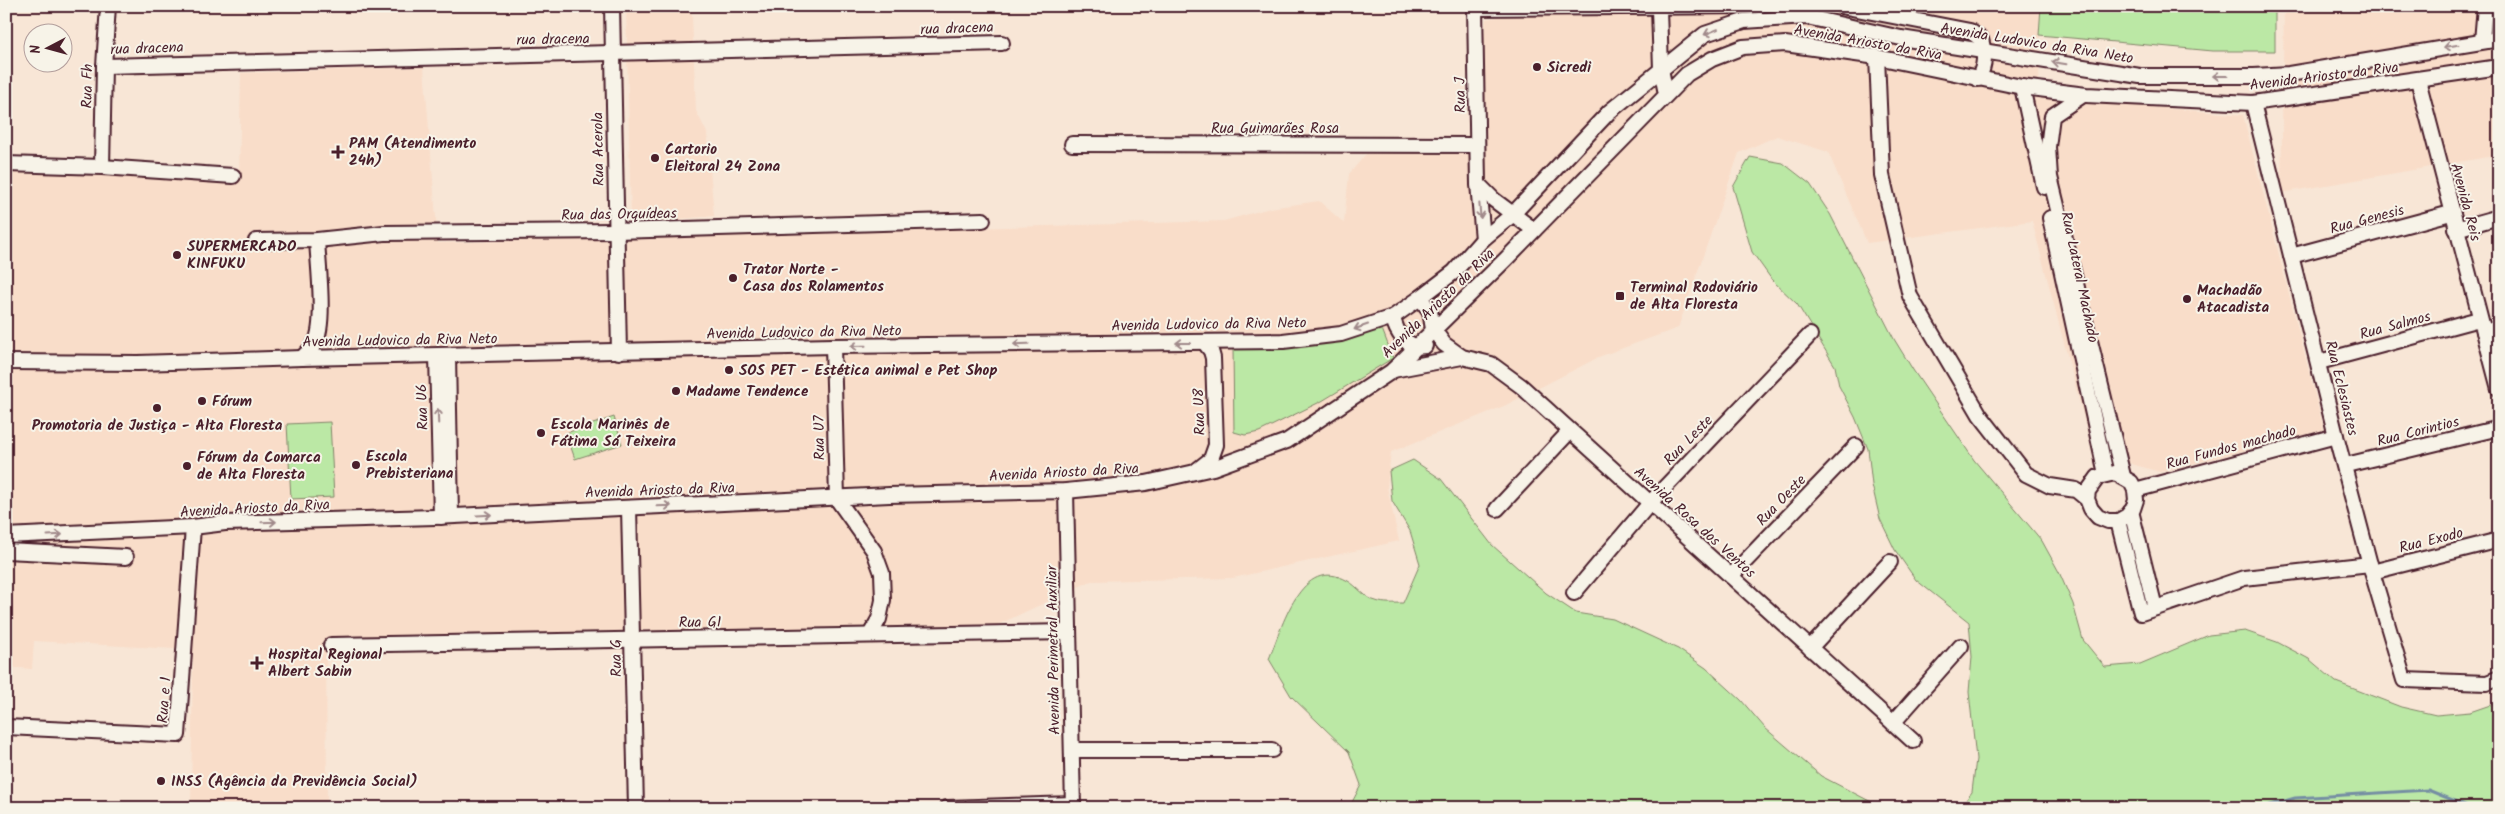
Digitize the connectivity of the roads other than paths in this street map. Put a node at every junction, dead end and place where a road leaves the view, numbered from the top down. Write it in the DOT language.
graph roads {
  1 [pos="108,6"];
  2 [pos="612,6"];
  3 [pos="1841,6"];
  4 [pos="2485,6"];
  5 [pos="1475,7"];
  6 [pos="1659,8"];
  7 [pos="1750,11"];
  8 [pos="1902,17"];
  9 [pos="1901,38"];
  10 [pos="2499,39"];
  11 [pos="2482,41"];
  12 [pos="1002,43"];
  13 [pos="1984,51"];
  14 [pos="613,54"];
  15 [pos="1877,57"];
  16 [pos="104,66"];
  17 [pos="2499,67"];
  18 [pos="1661,69"];
  19 [pos="1978,79"];
  20 [pos="2418,80"];
  21 [pos="2022,87"];
  22 [pos="1666,94"];
  23 [pos="2083,95"];
  24 [pos="2253,103"];
  25 [pos="1072,144"];
  26 [pos="1477,145"];
  27 [pos="6,164"];
  28 [pos="102,167"];
  29 [pos="233,176"];
  30 [pos="1478,184"];
  31 [pos="2452,213"];
  32 [pos="1512,215"];
  33 [pos="2499,218"];
  34 [pos="982,220"];
  35 [pos="2456,229"];
  36 [pos="1534,230"];
  37 [pos="616,231"];
  38 [pos="1483,239"];
  39 [pos="317,240"];
  40 [pos="256,241"];
  41 [pos="2290,256"];
  42 [pos="1420,298"];
  43 [pos="1393,317"];
  44 [pos="2482,326"];
  45 [pos="2499,328"];
  46 [pos="1433,329"];
  47 [pos="1810,335"];
  48 [pos="1204,342"];
  49 [pos="1230,342"];
  50 [pos="1444,344"];
  51 [pos="834,346"];
  52 [pos="1418,347"];
  53 [pos="619,352"];
  54 [pos="443,356"];
  55 [pos="1462,357"];
  56 [pos="302,358"];
  57 [pos="6,362"];
  58 [pos="2319,362"];
  59 [pos="1392,371"];
  60 [pos="2499,389"];
  61 [pos="1218,402"];
  62 [pos="2499,428"];
  63 [pos="1570,431"];
  64 [pos="2336,436"];
  65 [pos="1220,446"];
  66 [pos="1856,446"];
  67 [pos="1234,460"];
  68 [pos="2346,465"];
  69 [pos="1192,473"];
  70 [pos="2106,474"];
  71 [pos="2124,476"];
  72 [pos="2135,490"];
  73 [pos="1066,491"];
  74 [pos="837,499"];
  75 [pos="2088,499"];
  76 [pos="1650,503"];
  77 [pos="629,508"];
  78 [pos="1497,509"];
  79 [pos="2131,511"];
  80 [pos="446,517"];
  81 [pos="2118,521"];
  82 [pos="192,527"];
  83 [pos="6,536"];
  84 [pos="2499,540"];
  85 [pos="6,551"];
  86 [pos="126,557"];
  87 [pos="1890,562"];
  88 [pos="2371,568"];
  89 [pos="1731,576"];
  90 [pos="1574,593"];
  91 [pos="2155,608"];
  92 [pos="1069,632"];
  93 [pos="870,635"];
  94 [pos="632,639"];
  95 [pos="331,645"];
  96 [pos="1961,646"];
  97 [pos="1810,648"];
  98 [pos="2499,678"];
  99 [pos="1893,723"];
  100 [pos="6,727"];
  101 [pos="1913,741"];
  102 [pos="1072,750"];
  103 [pos="1272,750"];
  104 [pos="1073,806"];
  105 [pos="636,808"];
  106 [pos="947,808"];
  1 -- 16 [label="street, Rua Fh"];
  2 -- 14 [label="street, Rua Acerola"];
  3 -- 8 [label="street"];
  4 -- 11 [label="street"];
  5 -- 6 [label="street"];
  5 -- 26 [label="street, Rua J"];
  6 -- 7 [label="street"];
  6 -- 18 [label="street"];
  7 -- 9 [label="street, Avenida Ludovico da Riva Neto"];
  7 -- 18 [label="street, Avenida Ludovico da Riva Neto, one-way"];
  8 -- 9 [label="street"];
  8 -- 13 [label="street"];
  9 -- 13 [label="street, Avenida Ludovico da Riva Neto"];
  10 -- 11 [label="street, Avenida Ludovico da Riva Neto"];
  11 -- 13 [label="street, Avenida Ludovico da Riva Neto, one-way"];
  12 -- 14 [label="street, rua dracena"];
  13 -- 19 [label="street"];
  14 -- 16 [label="street, rua dracena"];
  14 -- 37 [label="street, Rua Acerola"];
  15 -- 19 [label="street, Avenida Ariosto da Riva"];
  15 -- 22 [label="street, Avenida Ariosto da Riva"];
  15 -- 75 [label="street"];
  16 -- 28 [label="street, Rua Fh"];
  17 -- 20 [label="street, Avenida Ariosto da Riva"];
  18 -- 22 [label="street"];
  18 -- 32 [label="street, Avenida Ludovico da Riva Neto"];
  19 -- 21 [label="street, Avenida Ariosto da Riva"];
  20 -- 24 [label="street, Avenida Ariosto da Riva"];
  20 -- 31 [label="street, Avenida Reis"];
  21 -- 23 [label="street, Avenida Ariosto da Riva"];
  21 -- 70 [label="street, Rua Lateral Machado"];
  22 -- 36 [label="street, Avenida Ariosto da Riva"];
  23 -- 24 [label="street, Avenida Ariosto da Riva"];
  23 -- 71 [label="street"];
  24 -- 41 [label="street, Rua Eclesiastes"];
  25 -- 26 [label="street, Rua Guimarães Rosa"];
  26 -- 30 [label="street, Rua J"];
  27 -- 28 [label="street"];
  28 -- 29 [label="street"];
  30 -- 32 [label="street"];
  30 -- 38 [label="street, Rua J, one-way"];
  31 -- 35 [label="street, Avenida Reis"];
  31 -- 41 [label="street, Rua Genesis"];
  32 -- 36 [label="street"];
  32 -- 38 [label="street, Avenida Ludovico da Riva Neto"];
  33 -- 35 [label="street"];
  34 -- 37 [label="street, Rua das Orquídeas"];
  35 -- 44 [label="street, Avenida Reis"];
  36 -- 46 [label="street, Avenida Ariosto da Riva"];
  37 -- 39 [label="street, Rua das Orquídeas"];
  37 -- 53 [label="street, Rua Acerola"];
  38 -- 42 [label="street, Avenida Ludovico da Riva Neto"];
  39 -- 40 [label="street, Rua das Orquídeas"];
  39 -- 56 [label="street"];
  41 -- 58 [label="street, Rua Eclesiastes"];
  42 -- 43 [label="street, Avenida Ludovico da Riva Neto"];
  42 -- 46 [label="street"];
  43 -- 49 [label="street, Avenida Ludovico da Riva Neto, one-way"];
  43 -- 52 [label="street"];
  44 -- 45 [label="street, Rua Salmos"];
  44 -- 58 [label="street, Rua Salmos"];
  44 -- 60 [label="street, Avenida Reis"];
  46 -- 50 [label="street, Avenida Rosa dos Ventos"];
  46 -- 52 [label="street, Avenida Ariosto da Riva"];
  47 -- 76 [label="street, Rua Leste"];
  48 -- 49 [label="street, Avenida Ludovico da Riva Neto"];
  48 -- 51 [label="street, Avenida Ludovico da Riva Neto, one-way"];
  48 -- 61 [label="street, Rua U8"];
  49 -- 61 [label="street, Rua U8"];
  50 -- 52 [label="street"];
  50 -- 55 [label="street, Avenida Rosa dos Ventos"];
  51 -- 53 [label="street, Avenida Ludovico da Riva Neto"];
  51 -- 74 [label="street, Rua U7"];
  52 -- 59 [label="street, Avenida Ariosto da Riva"];
  53 -- 54 [label="street, Avenida Ludovico da Riva Neto"];
  54 -- 56 [label="street, Avenida Ludovico da Riva Neto"];
  54 -- 80 [label="street, Rua U6"];
  55 -- 59 [label="street"];
  55 -- 63 [label="street, Avenida Rosa dos Ventos"];
  56 -- 57 [label="street, Avenida Ludovico da Riva Neto"];
  58 -- 64 [label="street, Rua Eclesiastes"];
  59 -- 67 [label="street, Avenida Ariosto da Riva"];
  61 -- 65 [label="street, Rua U8"];
  62 -- 68 [label="street, Rua Corintios"];
  63 -- 76 [label="street, Avenida Rosa dos Ventos"];
  63 -- 78 [label="street"];
  64 -- 68 [label="street, Rua Eclesiastes"];
  64 -- 72 [label="street, Rua Fundos machado"];
  65 -- 67 [label="street, Rua U8"];
  65 -- 69 [label="street, Rua U8"];
  66 -- 89 [label="street, Rua Oeste"];
  67 -- 69 [label="street, Avenida Ariosto da Riva"];
  68 -- 88 [label="street, Rua Eclesiastes"];
  69 -- 73 [label="street, Avenida Ariosto da Riva"];
  70 -- 71 [label="street"];
  70 -- 75 [label="street"];
  71 -- 72 [label="street"];
  72 -- 79 [label="street"];
  73 -- 74 [label="street, Avenida Ariosto da Riva"];
  73 -- 92 [label="street, Avenida Perimetral Auxiliar"];
  77 -- 74 [label="street, Avenida Ariosto da Riva, one-way"];
  74 -- 93 [label="street"];
  75 -- 81 [label="street"];
  76 -- 89 [label="street, Avenida Rosa dos Ventos"];
  76 -- 90 [label="street, Rua Leste"];
  80 -- 77 [label="street, Avenida Ariosto da Riva, one-way"];
  77 -- 94 [label="street, Rua G"];
  79 -- 81 [label="street"];
  79 -- 91 [label="street"];
  82 -- 80 [label="street, Avenida Ariosto da Riva, one-way"];
  81 -- 91 [label="street, Rua Exodo"];
  83 -- 82 [label="street, Avenida Ariosto da Riva, one-way"];
  82 -- 100 [label="street, Rua e 1"];
  84 -- 88 [label="street, Rua Exodo"];
  85 -- 86 [label="street"];
  87 -- 97 [label="street"];
  88 -- 91 [label="street, Rua Exodo"];
  88 -- 98 [label="street, Rua Eclesiastes"];
  89 -- 97 [label="street, Avenida Rosa dos Ventos"];
  92 -- 93 [label="street, Rua G1"];
  92 -- 102 [label="street, Avenida Perimetral Auxiliar"];
  93 -- 94 [label="street, Rua G1"];
  94 -- 95 [label="street, Rua G1"];
  94 -- 105 [label="street, Rua G"];
  96 -- 99 [label="street"];
  97 -- 99 [label="street, Avenida Rosa dos Ventos"];
  99 -- 101 [label="street, Avenida Rosa dos Ventos"];
  102 -- 103 [label="street"];
  102 -- 104 [label="street, Avenida Perimetral Auxiliar"];
  104 -- 106 [label="street"];
}
